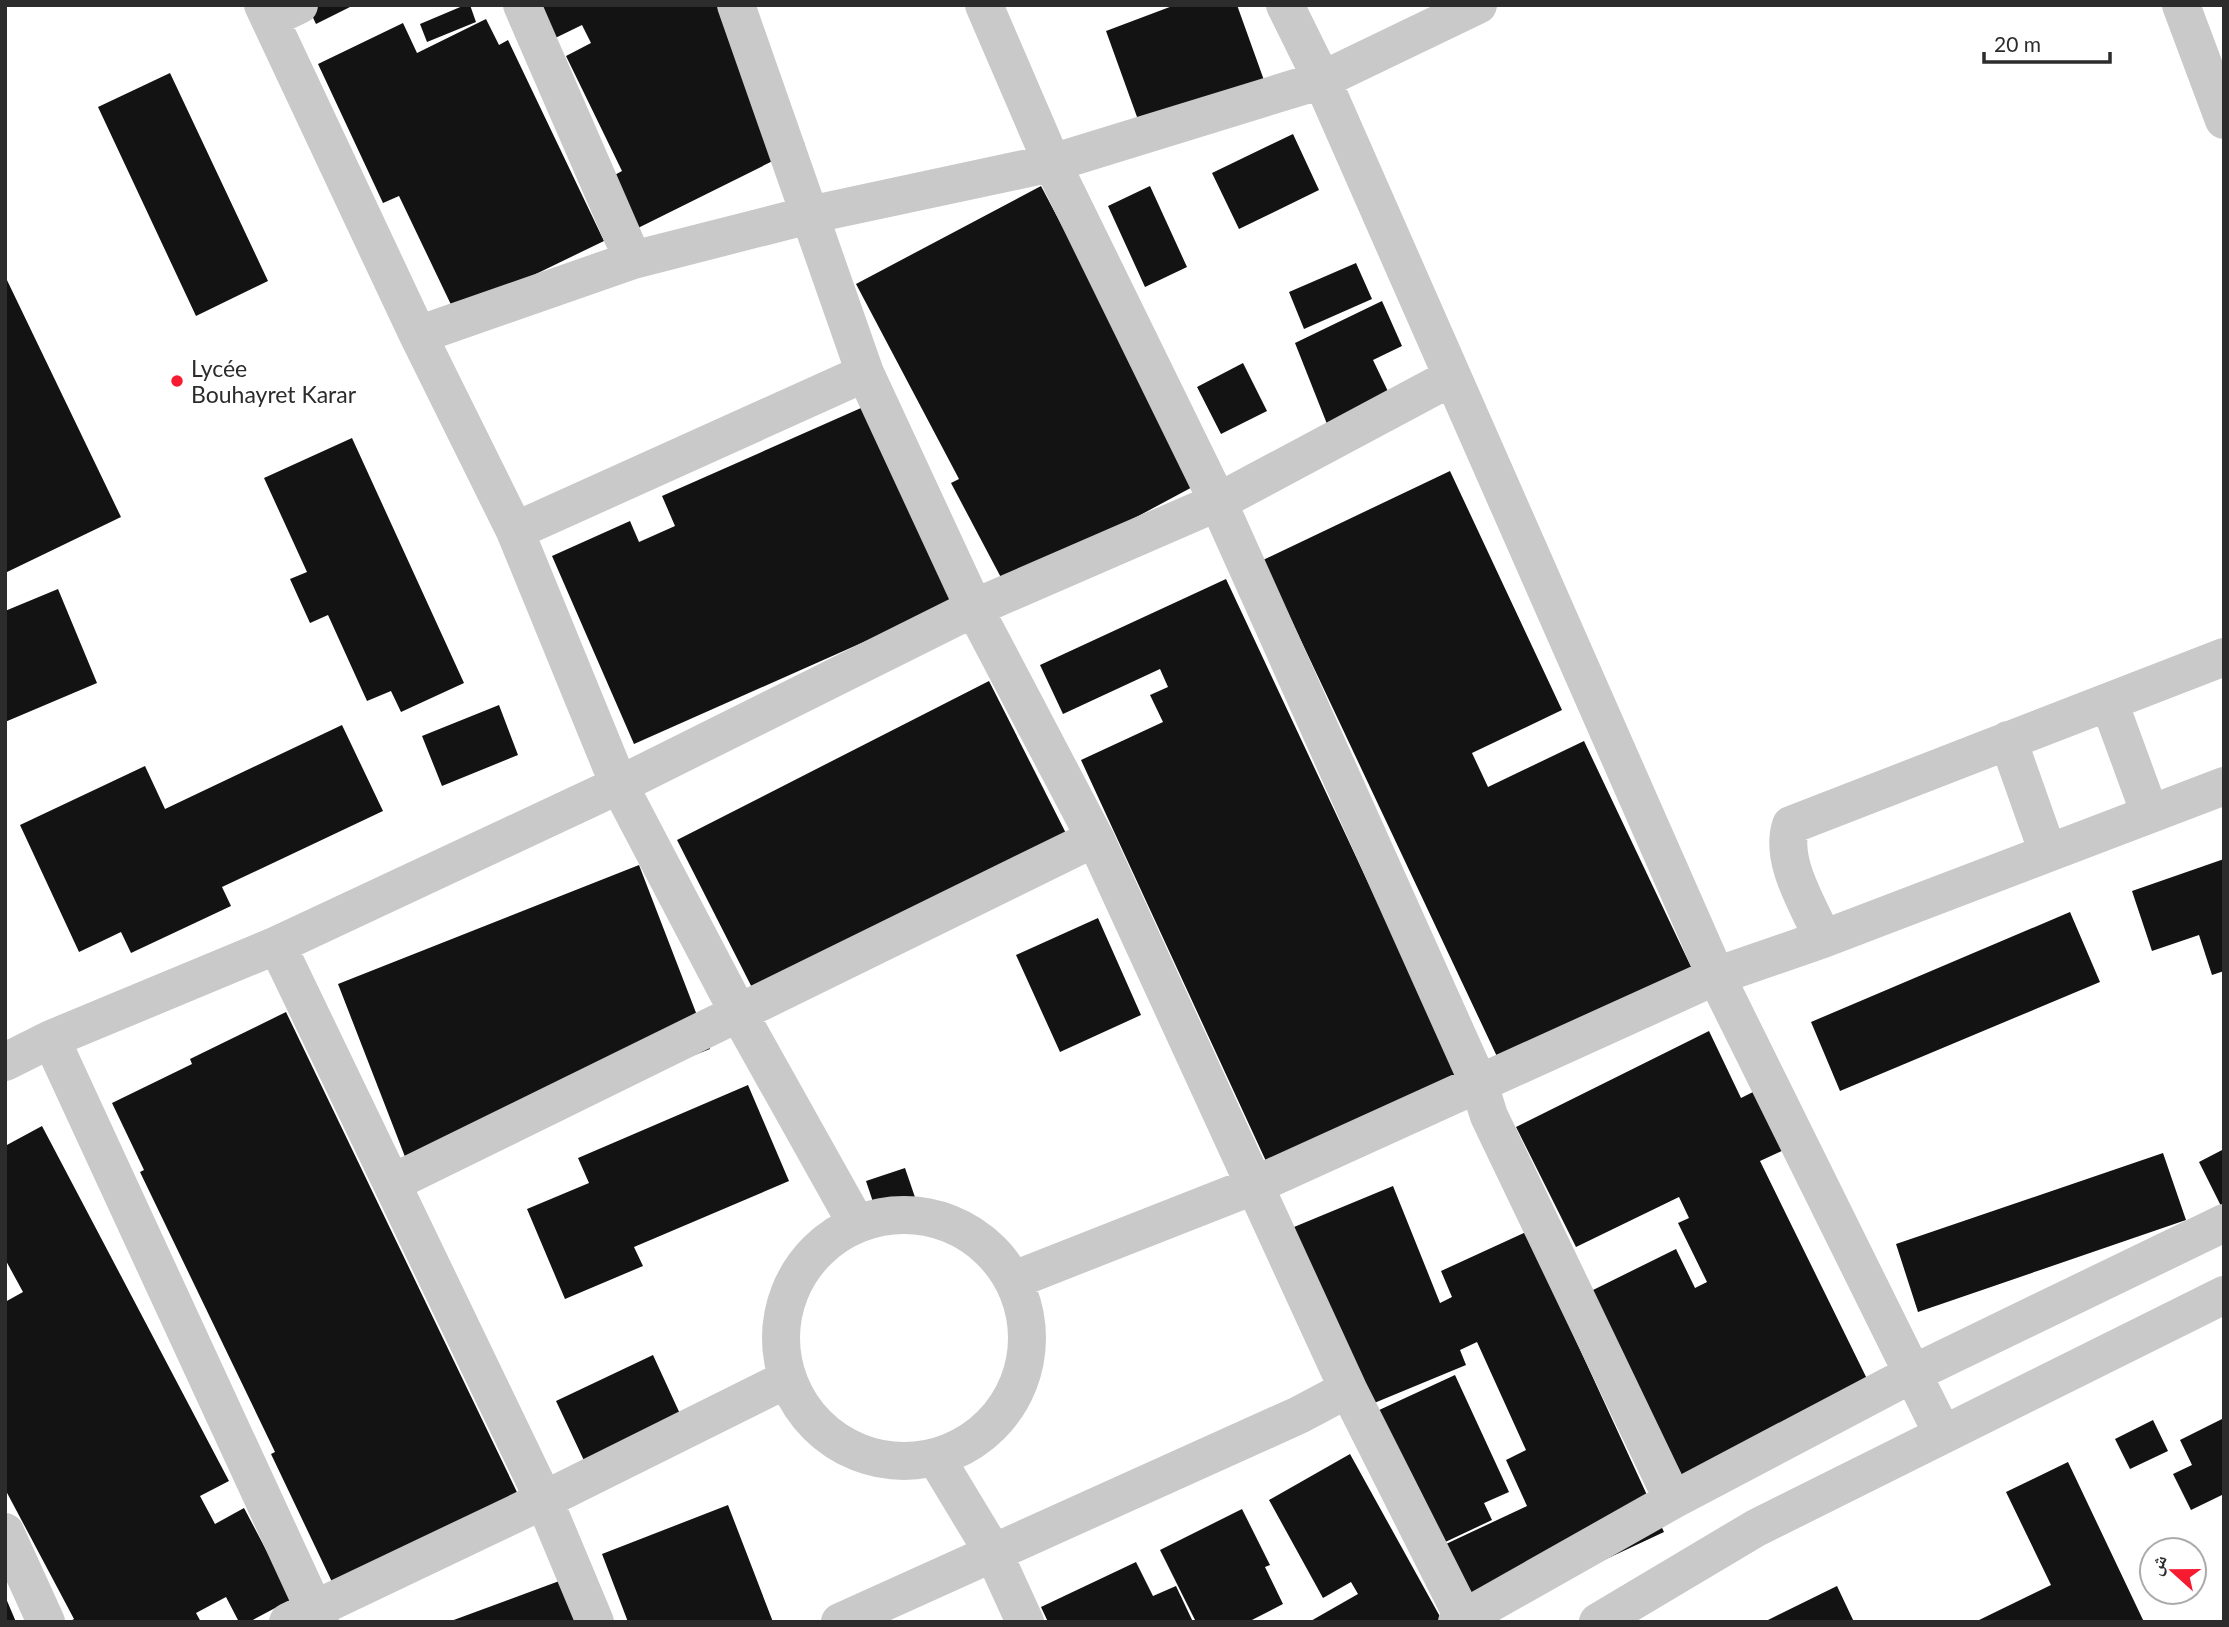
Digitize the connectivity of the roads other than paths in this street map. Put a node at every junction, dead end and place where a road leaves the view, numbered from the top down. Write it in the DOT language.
graph roads {
  1 [pos="522,5"];
  2 [pos="736,5"];
  3 [pos="984,5"];
  4 [pos="1285,5"];
  5 [pos="1478,5"];
  6 [pos="2181,5"];
  7 [pos="277,10"];
  8 [pos="1322,80"];
  9 [pos="2220,96"];
  10 [pos="1052,163"];
  11 [pos="808,215"];
  12 [pos="633,260"];
  13 [pos="418,335"];
  14 [pos="864,373"];
  15 [pos="1452,377"];
  16 [pos="1218,502"];
  17 [pos="515,531"];
  18 [pos="974,608"];
  19 [pos="2224,657"];
  20 [pos="2109,702"];
  21 [pos="2008,740"];
  22 [pos="619,785"];
  23 [pos="2224,786"];
  24 [pos="2150,814"];
  25 [pos="1095,838"];
  26 [pos="2048,853"];
  27 [pos="1823,939"];
  28 [pos="277,945"];
  29 [pos="1716,975"];
  30 [pos="738,1012"];
  31 [pos="51,1039"];
  32 [pos="5,1062"];
  33 [pos="1479,1084"];
  34 [pos="392,1183"];
  35 [pos="1252,1186"];
  36 [pos="856,1223"];
  37 [pos="2224,1223"];
  38 [pos="1014,1280"];
  39 [pos="2224,1295"];
  40 [pos="1912,1374"];
  41 [pos="1348,1389"];
  42 [pos="796,1395"];
  43 [pos="1943,1435"];
  44 [pos="936,1458"];
  45 [pos="544,1500"];
  46 [pos="1673,1500"];
  47 [pos="5,1532"];
  48 [pos="994,1553"];
  49 [pos="307,1617"];
  50 [pos="1463,1620"];
  51 [pos="46,1622"];
  52 [pos="595,1622"];
  53 [pos="840,1622"];
  54 [pos="1024,1622"];
  55 [pos="1598,1622"];
  1 -- 12 [label="street"];
  2 -- 11 [label="street"];
  3 -- 10 [label="street"];
  4 -- 8 [label="street"];
  5 -- 8 [label="street"];
  6 -- 9 [label="street"];
  7 -- 13 [label="street"];
  8 -- 10 [label="street"];
  8 -- 15 [label="street"];
  10 -- 11 [label="street"];
  10 -- 16 [label="street"];
  11 -- 12 [label="street"];
  11 -- 14 [label="street"];
  12 -- 13 [label="street"];
  13 -- 17 [label="street"];
  14 -- 17 [label="street"];
  14 -- 18 [label="street"];
  15 -- 16 [label="street"];
  15 -- 29 [label="street"];
  16 -- 18 [label="street"];
  16 -- 33 [label="street"];
  17 -- 22 [label="street"];
  18 -- 22 [label="street"];
  18 -- 25 [label="street"];
  19 -- 20 [label="street"];
  20 -- 21 [label="street"];
  20 -- 24 [label="street"];
  21 -- 26 [label="street"];
  21 -- 27 [label="street"];
  22 -- 28 [label="street"];
  22 -- 30 [label="street"];
  23 -- 24 [label="street"];
  24 -- 26 [label="street"];
  25 -- 30 [label="street"];
  25 -- 35 [label="street"];
  26 -- 27 [label="street"];
  27 -- 29 [label="street"];
  28 -- 31 [label="street"];
  28 -- 34 [label="street"];
  29 -- 33 [label="street"];
  29 -- 40 [label="street"];
  30 -- 34 [label="street"];
  30 -- 36 [label="street"];
  31 -- 32 [label="street"];
  31 -- 49 [label="street"];
  33 -- 35 [label="street"];
  33 -- 46 [label="street"];
  34 -- 45 [label="street"];
  35 -- 38 [label="street"];
  35 -- 41 [label="street"];
  36 -- 38 [label="street"];
  36 -- 42 [label="street"];
  37 -- 40 [label="street"];
  38 -- 44 [label="street"];
  39 -- 43 [label="street"];
  40 -- 43 [label="street"];
  40 -- 46 [label="street"];
  41 -- 48 [label="street"];
  41 -- 50 [label="street"];
  42 -- 44 [label="street"];
  42 -- 45 [label="street"];
  43 -- 55 [label="street"];
  44 -- 48 [label="street"];
  45 -- 49 [label="street"];
  45 -- 52 [label="street"];
  46 -- 50 [label="street"];
  47 -- 51 [label="street"];
  48 -- 53 [label="street"];
  48 -- 54 [label="street"];
}
